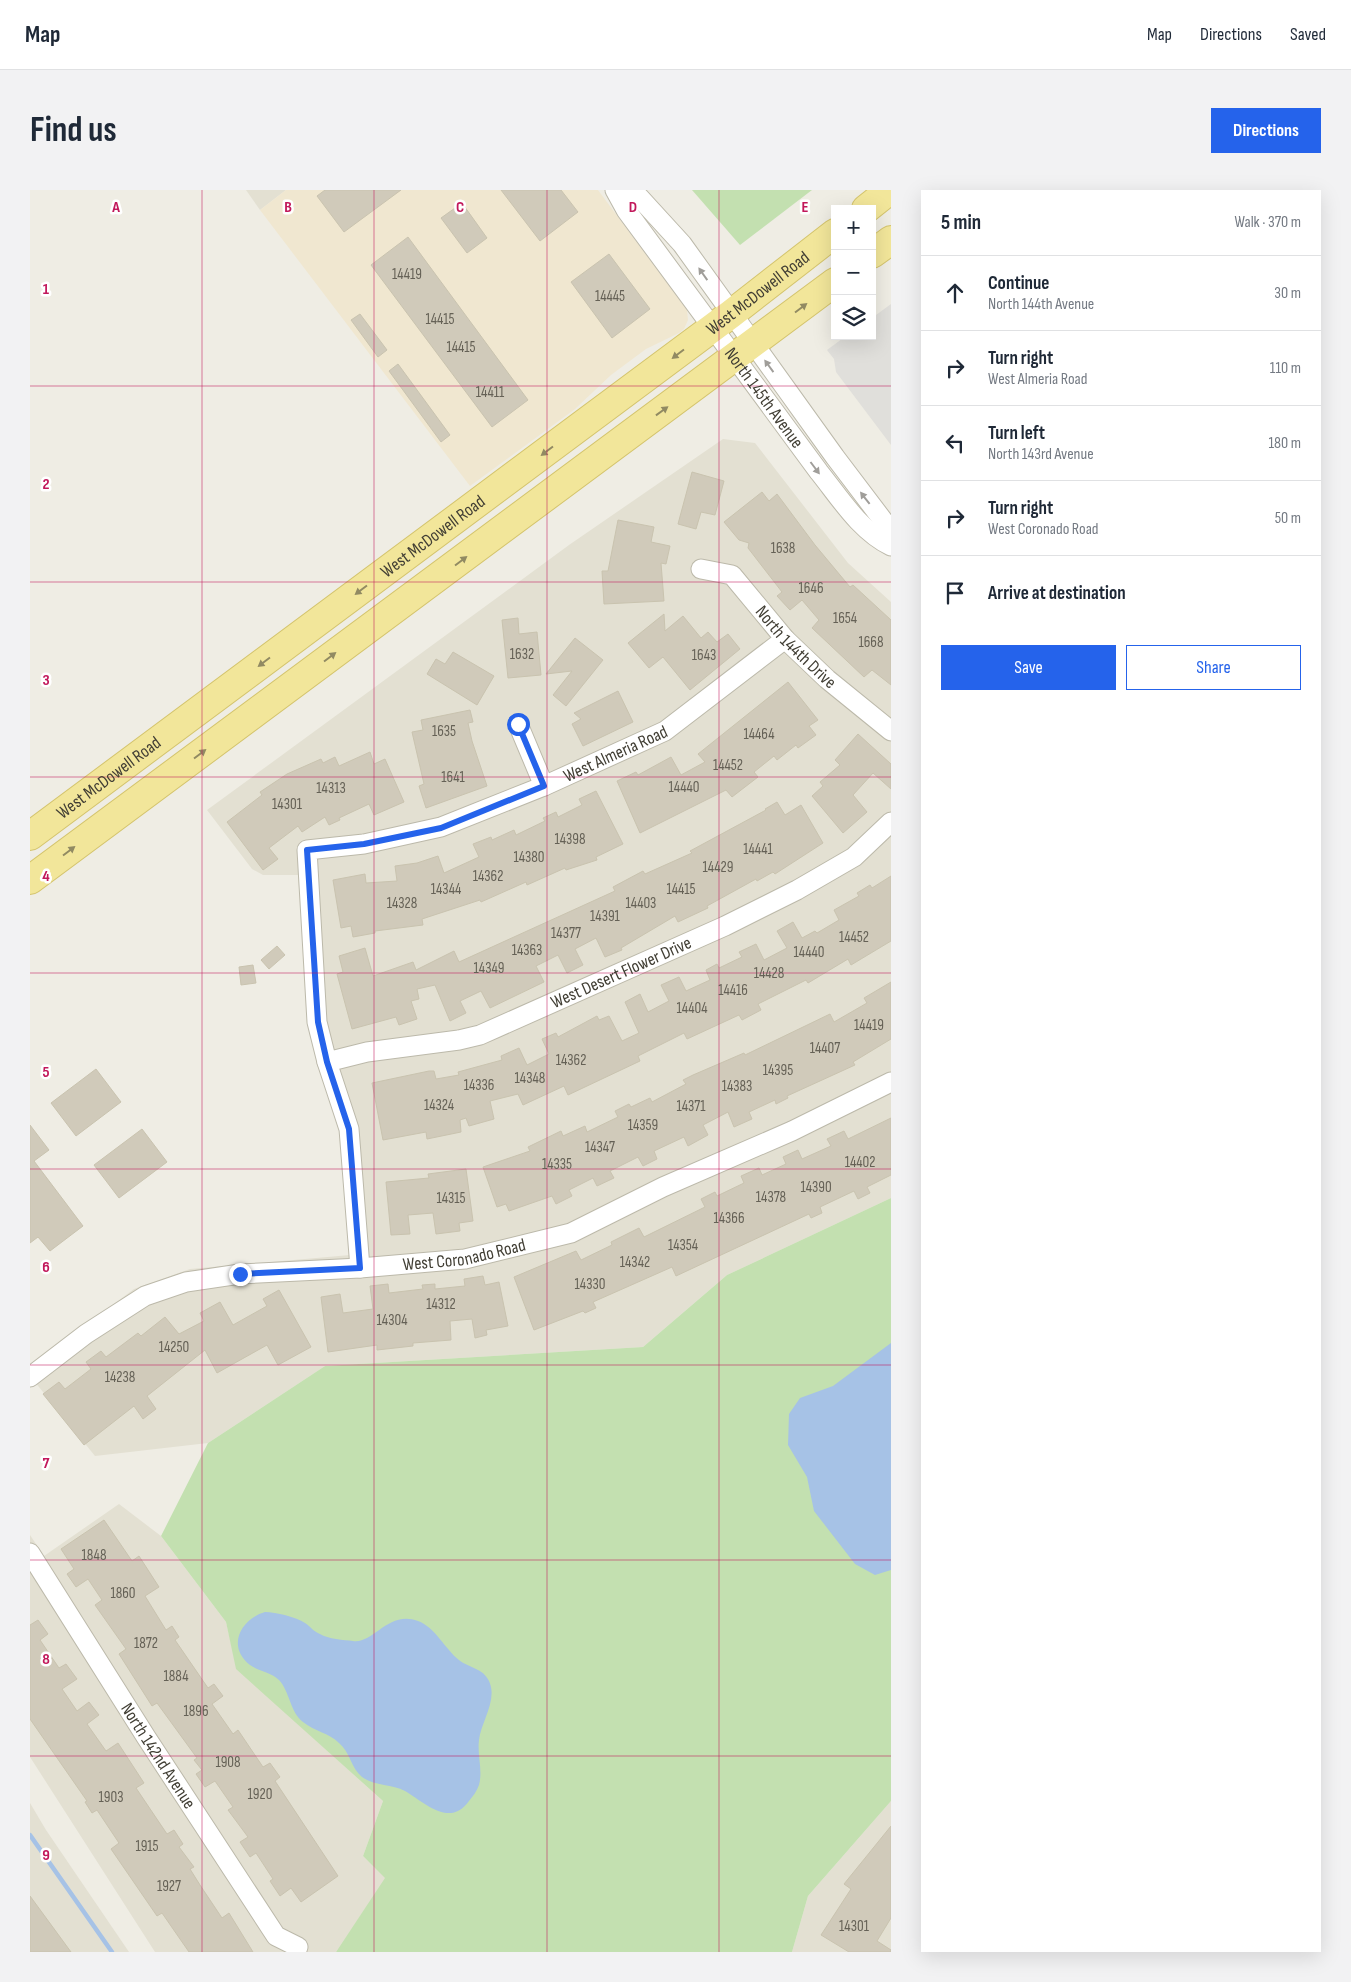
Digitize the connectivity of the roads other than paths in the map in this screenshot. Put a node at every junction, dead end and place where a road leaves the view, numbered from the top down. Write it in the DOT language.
graph roads {
  1 [pos="615,190"];
  2 [pos="630,190"];
  3 [pos="890,190"];
  4 [pos="871,205"];
  5 [pos="831,236"];
  6 [pos="891,240"];
  7 [pos="876,251"];
  8 [pos="831,285"];
  9 [pos="721,321"];
  10 [pos="743,351"];
  11 [pos="891,538"];
  12 [pos="891,546"];
  13 [pos="701,569"];
  14 [pos="785,639"];
  15 [pos="518,724"];
  16 [pos="891,731"];
  17 [pos="544,786"];
  18 [pos="891,822"];
  19 [pos="30,836"];
  20 [pos="30,880"];
  21 [pos="327,1062"];
  22 [pos="891,1082"];
  23 [pos="360,1268"];
  24 [pos="30,1377"];
  25 [pos="30,1554"];
  26 [pos="298,1947"];
  1 -- 9 [label="street, North 145th Avenue"];
  9 -- 2 [label="street, North 145th Avenue, one-way"];
  3 -- 4 [label="main road"];
  5 -- 9 [label="main road, West McDowell Road"];
  6 -- 7 [label="main road"];
  10 -- 8 [label="main road, West McDowell Road, one-way"];
  9 -- 10 [label="street, North 145th Avenue"];
  9 -- 19 [label="main road, West McDowell Road, one-way"];
  11 -- 10 [label="street, North 145th Avenue, one-way"];
  10 -- 12 [label="street, North 145th Avenue, one-way"];
  20 -- 10 [label="main road, West McDowell Road, one-way"];
  13 -- 14 [label="street, North 144th Drive"];
  14 -- 16 [label="street, North 144th Drive"];
  14 -- 17 [label="street, West Almeria Road"];
  15 -- 17 [label="street"];
  17 -- 21 [label="street, West Almeria Road"];
  18 -- 21 [label="street, West Desert Flower Drive"];
  21 -- 23 [label="street"];
  22 -- 23 [label="street, West Coronado Road"];
  23 -- 24 [label="street, West Coronado Road"];
  25 -- 26 [label="street, North 142nd Avenue"];
}
